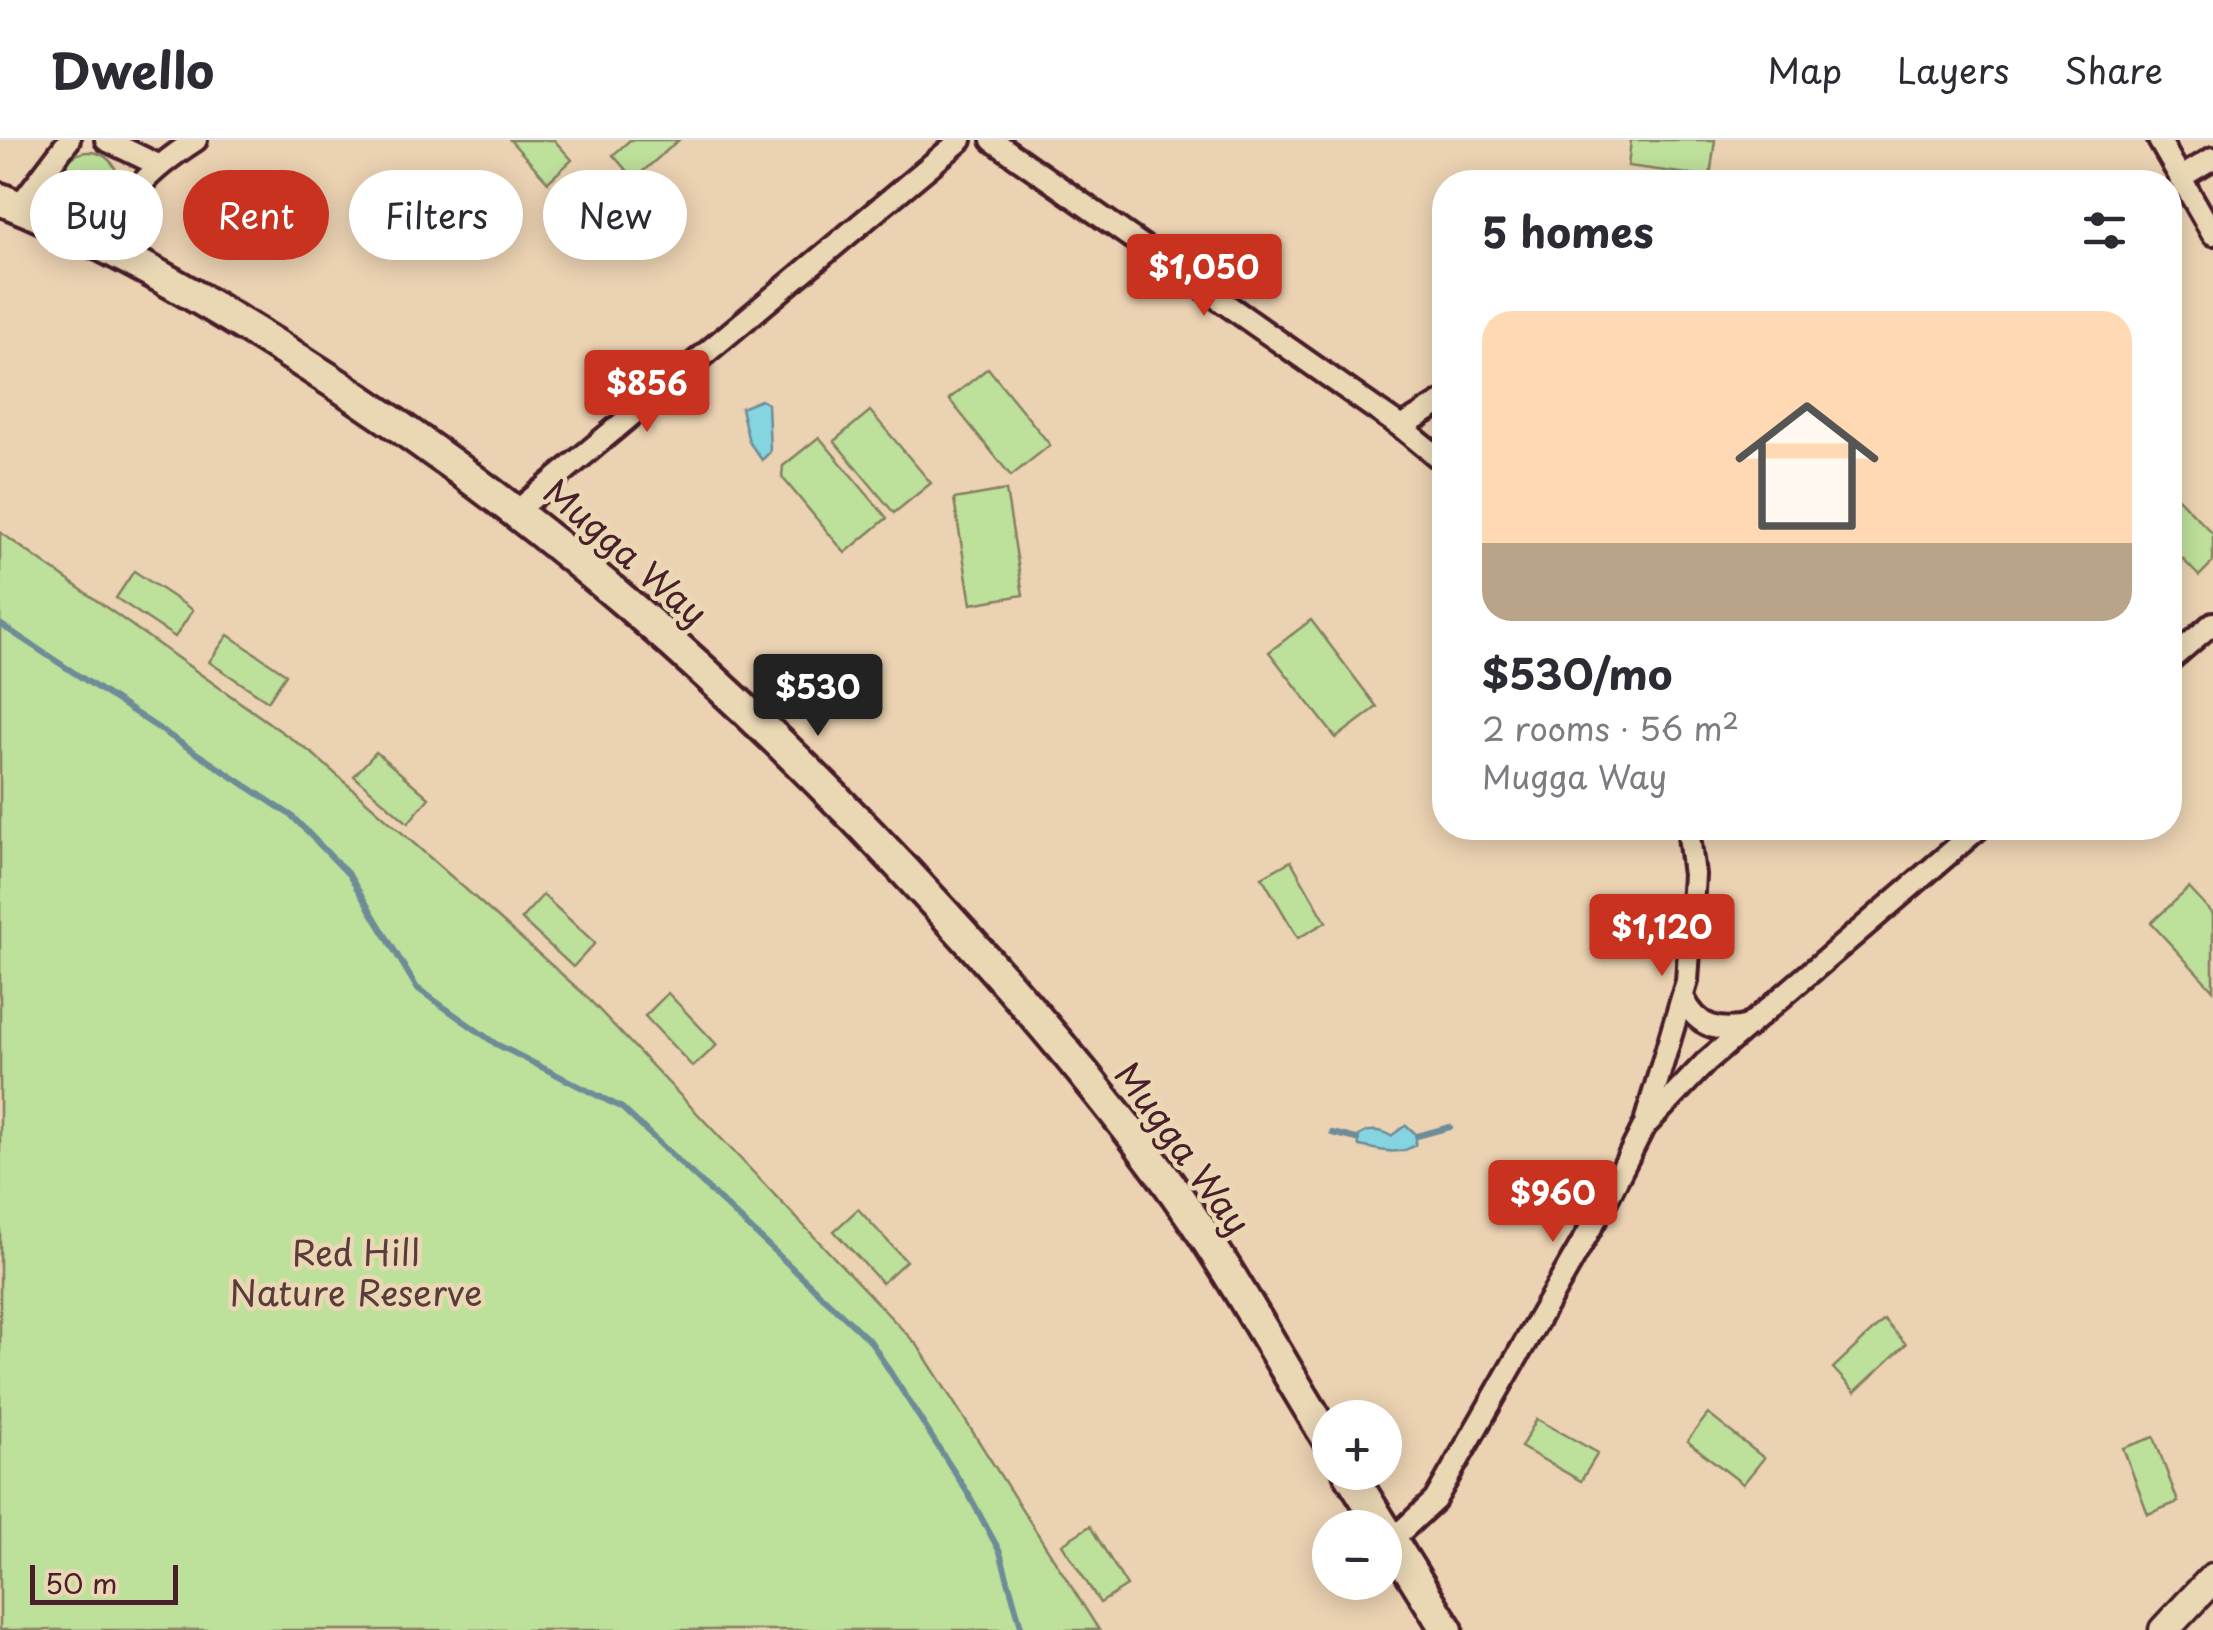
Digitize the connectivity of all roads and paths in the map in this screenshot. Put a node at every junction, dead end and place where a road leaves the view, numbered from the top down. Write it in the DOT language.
graph roads {
  1 [pos="69,140"];
  2 [pos="106,140"];
  3 [pos="196,140"];
  4 [pos="961,140"];
  5 [pos="992,140"];
  6 [pos="2159,140"];
  7 [pos="2213,158"];
  8 [pos="158,164"];
  9 [pos="152,170"];
  10 [pos="2176,170"];
  11 [pos="2182,177"];
  12 [pos="2182,181"];
  13 [pos="9,202"];
  14 [pos="2213,234"];
  15 [pos="125,260"];
  16 [pos="1432,408"];
  17 [pos="1401,427"];
  18 [pos="1432,452"];
  19 [pos="518,510"];
  20 [pos="2213,623"];
  21 [pos="2182,650"];
  22 [pos="1690,840"];
  23 [pos="1965,840"];
  24 [pos="1684,999"];
  25 [pos="1751,1026"];
  26 [pos="1643,1128"];
  27 [pos="1312,1413"];
  28 [pos="1402,1532"];
  29 [pos="1402,1555"];
  30 [pos="2213,1578"];
  31 [pos="1447,1630"];
  32 [pos="2164,1630"];
  1 -- 13 [label="street"];
  2 -- 8 [label="street"];
  3 -- 8 [label="street"];
  4 -- 19 [label="street"];
  5 -- 17 [label="street"];
  6 -- 10 [label="street"];
  7 -- 11 [label="street"];
  8 -- 9 [label="street"];
  12 -- 14 [label="street"];
  15 -- 19 [label="main road, Mugga Way"];
  16 -- 17 [label="street"];
  17 -- 18 [label="street"];
  19 -- 27 [label="main road, Mugga Way"];
  20 -- 21 [label="street"];
  22 -- 24 [label="street"];
  23 -- 25 [label="street"];
  24 -- 25 [label="street"];
  24 -- 26 [label="street"];
  25 -- 26 [label="street"];
  26 -- 28 [label="street"];
  29 -- 31 [label="main road"];
  30 -- 32 [label="street"];
}
